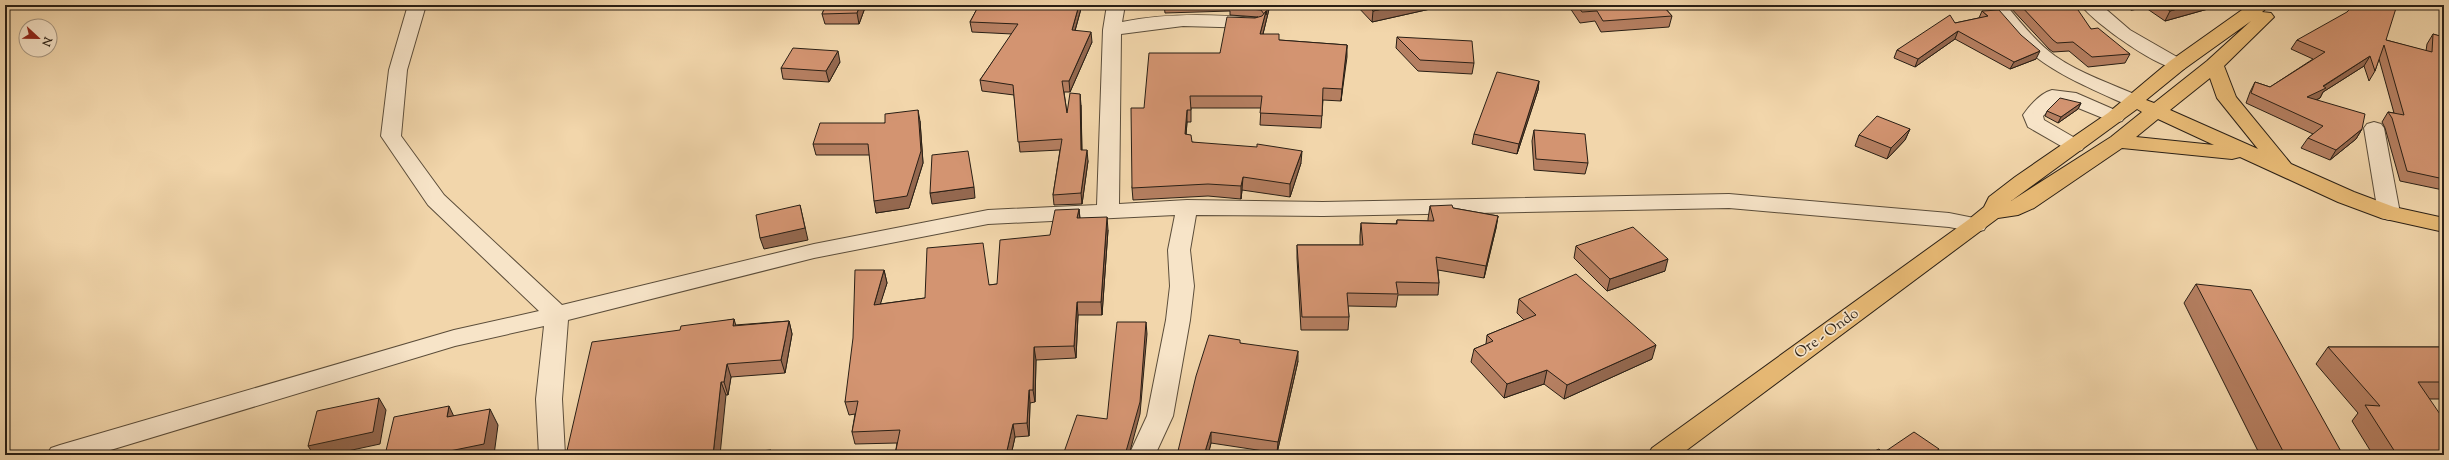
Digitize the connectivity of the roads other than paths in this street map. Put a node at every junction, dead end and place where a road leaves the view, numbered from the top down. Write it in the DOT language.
graph roads {
  1 [pos="417,5"];
  2 [pos="1116,5"];
  3 [pos="1997,5"];
  4 [pos="2090,5"];
  5 [pos="2262,5"];
  6 [pos="2272,5"];
  7 [pos="1255,23"];
  8 [pos="1112,30"];
  9 [pos="2177,65"];
  10 [pos="2214,65"];
  11 [pos="2134,101"];
  12 [pos="2156,111"];
  13 [pos="2115,117"];
  14 [pos="2374,128"];
  15 [pos="2118,141"];
  16 [pos="2075,146"];
  17 [pos="2255,156"];
  18 [pos="2284,169"];
  19 [pos="1187,207"];
  20 [pos="1108,210"];
  21 [pos="2389,213"];
  22 [pos="1984,218"];
  23 [pos="2444,225"];
  24 [pos="557,315"];
  25 [pos="60,455"];
  26 [pos="552,455"];
  27 [pos="1142,455"];
  28 [pos="1660,455"];
  1 -- 24 [label="street"];
  2 -- 8 [label="street"];
  3 -- 11 [label="street"];
  4 -- 9 [label="street"];
  5 -- 9 [label="main road, Ore - Ondo"];
  6 -- 10 [label="main road"];
  7 -- 8 [label="street"];
  8 -- 20 [label="street"];
  9 -- 11 [label="main road, Ore - Ondo"];
  10 -- 12 [label="main road"];
  10 -- 18 [label="main road"];
  11 -- 12 [label="main road"];
  11 -- 13 [label="main road, Ore - Ondo"];
  12 -- 15 [label="main road"];
  12 -- 17 [label="main road"];
  13 -- 16 [label="main road, Ore - Ondo"];
  13 -- 16 [label="street"];
  14 -- 21 [label="street"];
  15 -- 17 [label="main road"];
  15 -- 22 [label="main road"];
  16 -- 22 [label="main road, Ore - Ondo"];
  17 -- 18 [label="main road"];
  18 -- 21 [label="main road"];
  19 -- 20 [label="street"];
  19 -- 22 [label="street"];
  19 -- 27 [label="street"];
  20 -- 24 [label="street"];
  21 -- 23 [label="main road"];
  22 -- 28 [label="main road, Ore - Ondo"];
  24 -- 25 [label="street"];
  24 -- 26 [label="street"];
}
